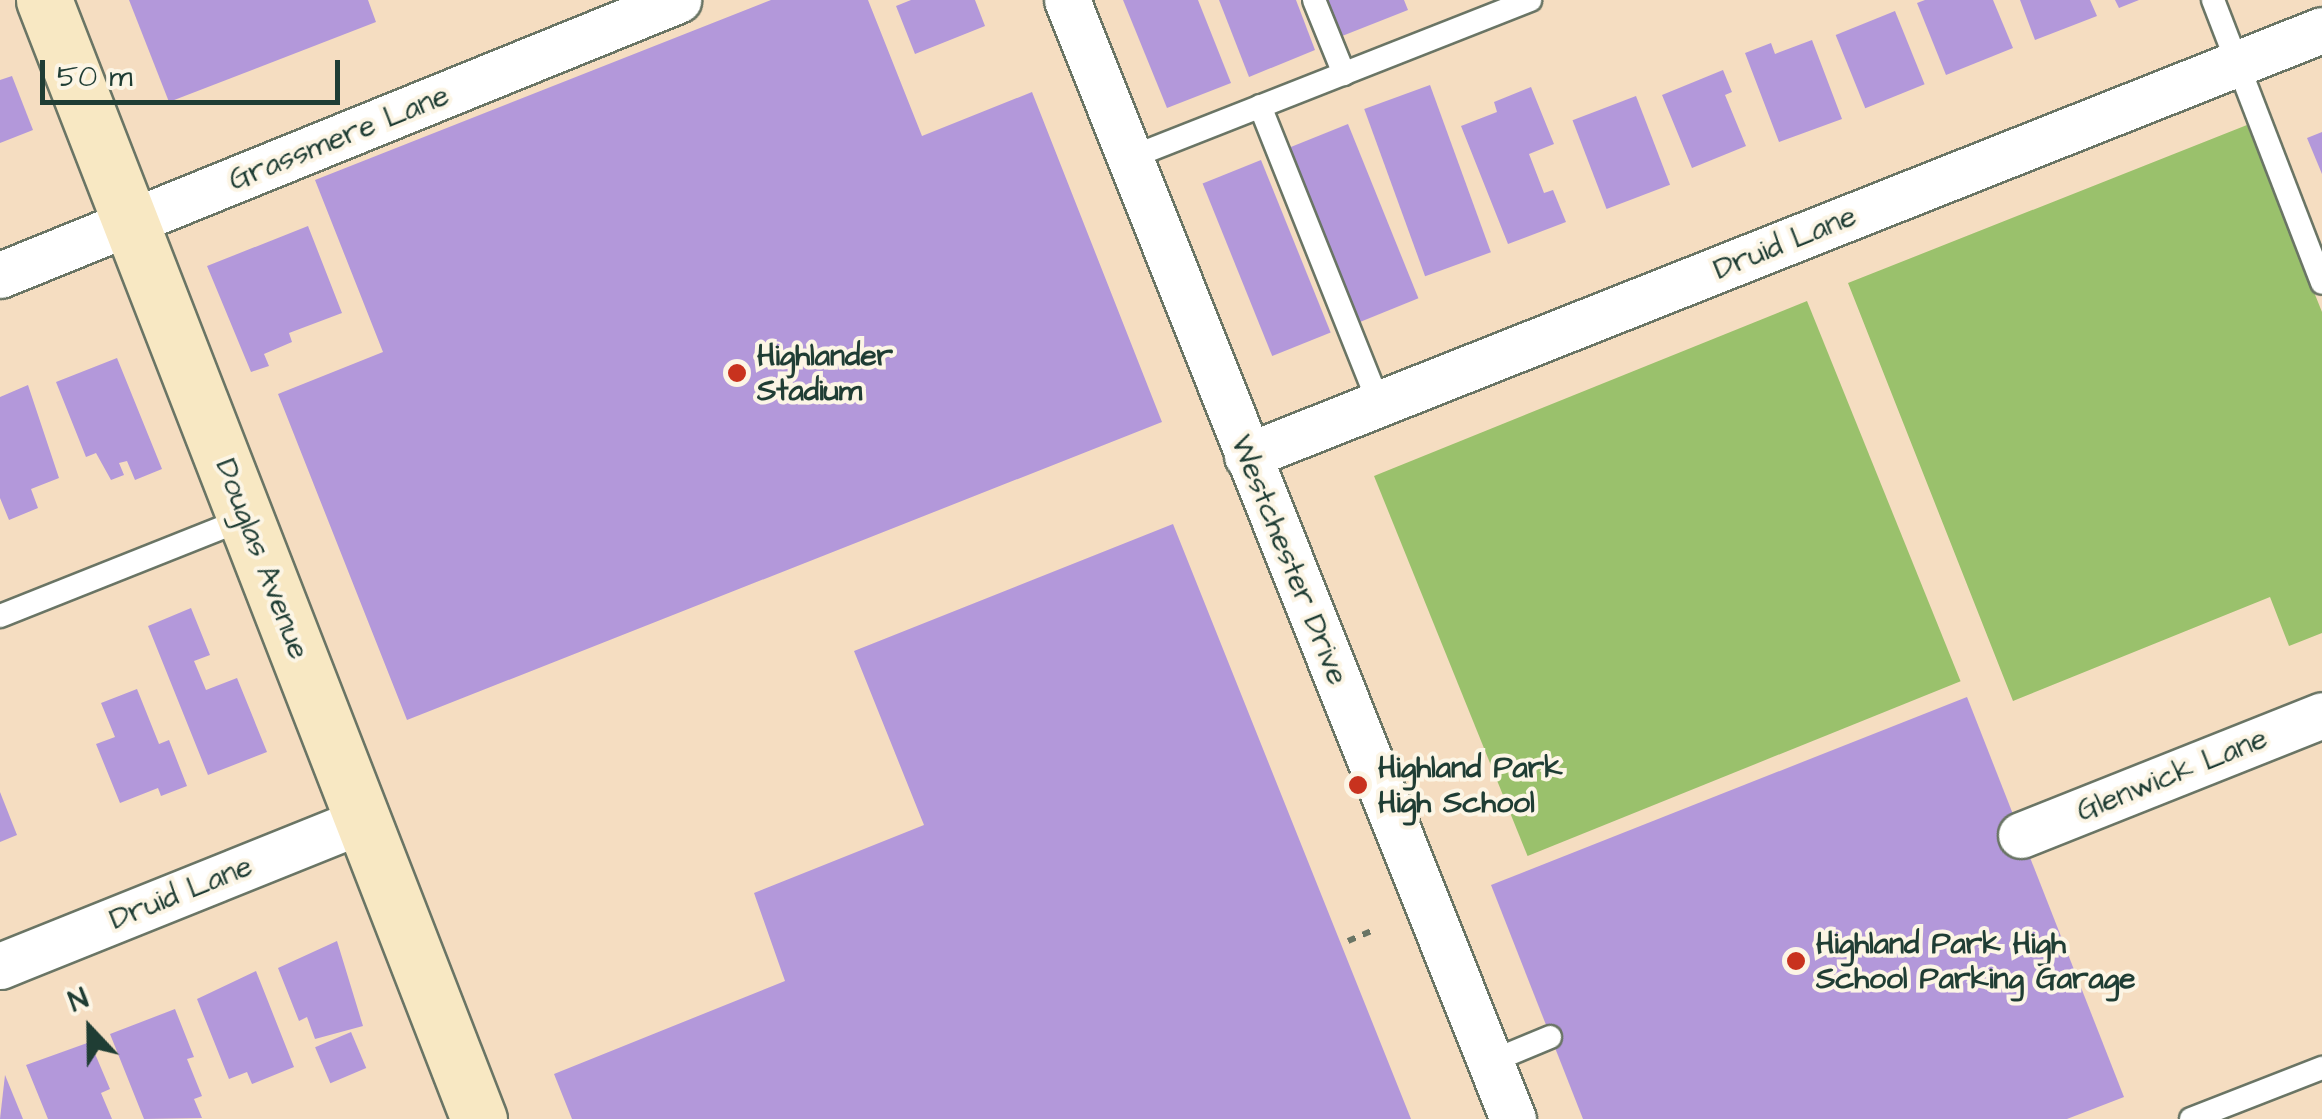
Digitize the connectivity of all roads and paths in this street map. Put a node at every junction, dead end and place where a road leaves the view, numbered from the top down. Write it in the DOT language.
graph roads {
  1 [pos="44,0"];
  2 [pos="678,0"];
  3 [pos="1067,0"];
  4 [pos="1314,0"];
  5 [pos="1530,0"];
  6 [pos="2213,0"];
  7 [pos="2322,30"];
  8 [pos="2238,65"];
  9 [pos="1344,74"];
  10 [pos="1260,106"];
  11 [pos="1132,158"];
  12 [pos="132,223"];
  13 [pos="0,275"];
  14 [pos="2322,284"];
  15 [pos="1379,404"];
  16 [pos="1248,456"];
  17 [pos="246,518"];
  18 [pos="0,616"];
  19 [pos="2322,715"];
  20 [pos="363,820"];
  21 [pos="2021,835"];
  22 [pos="1372,931"];
  23 [pos="1348,941"];
  24 [pos="0,966"];
  25 [pos="1550,1037"];
  26 [pos="1490,1062"];
  27 [pos="2322,1068"];
  28 [pos="471,1117"];
  29 [pos="1513,1119"];
  30 [pos="2191,1119"];
  1 -- 12 [label="street, Douglas Avenue"];
  2 -- 12 [label="street, Grassmere Lane"];
  3 -- 11 [label="street, Westchester Drive"];
  4 -- 9 [label="lane"];
  5 -- 9 [label="lane"];
  6 -- 8 [label="lane"];
  7 -- 8 [label="street, Druid Lane"];
  8 -- 14 [label="lane"];
  8 -- 15 [label="street, Druid Lane"];
  9 -- 10 [label="lane"];
  10 -- 11 [label="lane"];
  10 -- 15 [label="lane"];
  11 -- 16 [label="street, Westchester Drive"];
  12 -- 13 [label="street, Grassmere Lane"];
  12 -- 17 [label="street, Douglas Avenue"];
  15 -- 16 [label="street, Druid Lane"];
  16 -- 26 [label="street, Westchester Drive"];
  17 -- 18 [label="lane"];
  17 -- 20 [label="street, Douglas Avenue"];
  19 -- 21 [label="street, Glenwick Lane"];
  20 -- 24 [label="street, Druid Lane"];
  20 -- 28 [label="street, Douglas Avenue"];
  22 -- 23 [label="path"];
  25 -- 26 [label="lane"];
  26 -- 29 [label="street, Westchester Drive"];
  27 -- 30 [label="lane"];
}
